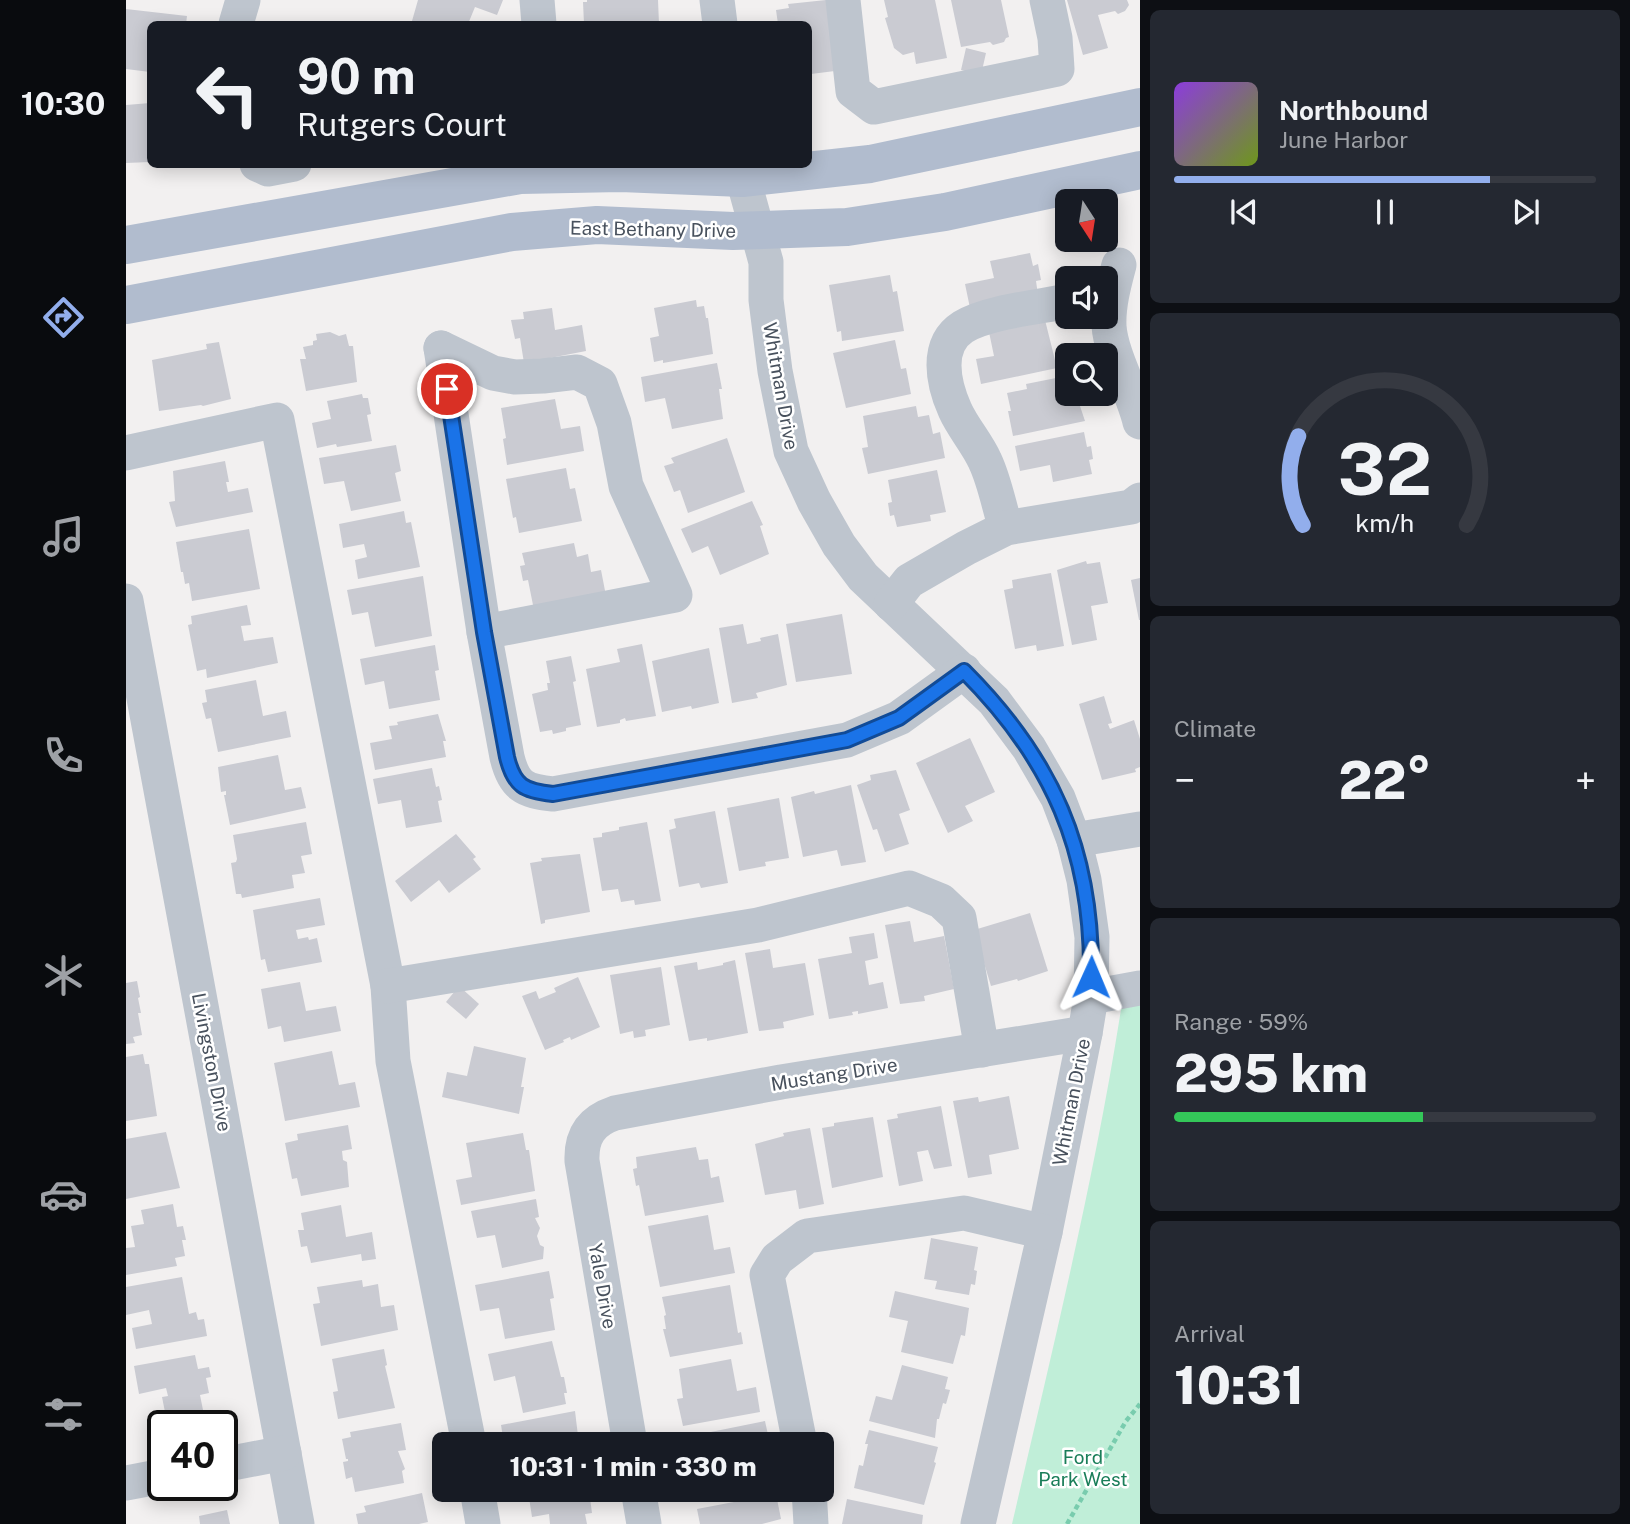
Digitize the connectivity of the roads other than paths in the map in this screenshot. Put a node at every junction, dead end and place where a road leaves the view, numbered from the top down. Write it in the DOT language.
graph roads {
  1 [pos="243,0"];
  2 [pos="537,0"];
  3 [pos="717,0"];
  4 [pos="843,0"];
  5 [pos="1047,0"];
  6 [pos="237,21"];
  7 [pos="539,21"];
  8 [pos="720,21"];
  9 [pos="1140,107"];
  10 [pos="812,167"];
  11 [pos="796,168"];
  12 [pos="1140,170"];
  13 [pos="740,171"];
  14 [pos="757,230"];
  15 [pos="126,245"];
  16 [pos="1120,272"];
  17 [pos="1055,304"];
  18 [pos="126,305"];
  19 [pos="1140,422"];
  20 [pos="126,453"];
  21 [pos="1140,500"];
  22 [pos="1006,528"];
  23 [pos="126,601"];
  24 [pos="891,604"];
  25 [pos="484,632"];
  26 [pos="964,671"];
  27 [pos="1140,829"];
  28 [pos="1074,840"];
  29 [pos="388,986"];
  30 [pos="1140,988"];
  31 [pos="1091,996"];
  32 [pos="1086,1033"];
  33 [pos="982,1050"];
  34 [pos="589,1130"];
  35 [pos="1045,1232"];
  36 [pos="467,1432"];
  37 [pos="629,1432"];
  38 [pos="798,1432"];
  39 [pos="284,1453"];
  40 [pos="238,1462"];
  41 [pos="147,1479"];
  42 [pos="126,1483"];
  43 [pos="479,1502"];
  44 [pos="640,1502"];
  45 [pos="810,1502"];
  46 [pos="297,1524"];
  47 [pos="483,1524"];
  48 [pos="644,1524"];
  49 [pos="811,1524"];
  50 [pos="978,1524"];
  1 -- 6 [label="street"];
  2 -- 7 [label="street"];
  3 -- 8 [label="street"];
  4 -- 5 [label="street"];
  9 -- 10 [label="main road"];
  11 -- 13 [label="main road"];
  12 -- 14 [label="main road, East Bethany Drive"];
  13 -- 14 [label="street, Whitman Drive"];
  13 -- 15 [label="main road"];
  14 -- 18 [label="main road, East Bethany Drive"];
  14 -- 24 [label="street, Whitman Drive"];
  16 -- 19 [label="street"];
  17 -- 22 [label="street"];
  20 -- 29 [label="street"];
  21 -- 22 [label="street"];
  22 -- 24 [label="street"];
  23 -- 39 [label="street, Livingston Drive"];
  24 -- 26 [label="street, Whitman Drive"];
  25 -- 25 [label="street"];
  25 -- 26 [label="street"];
  26 -- 28 [label="street, Whitman Drive"];
  27 -- 28 [label="street"];
  28 -- 31 [label="street, Whitman Drive"];
  29 -- 33 [label="street"];
  29 -- 36 [label="street"];
  30 -- 31 [label="street"];
  31 -- 32 [label="street, Whitman Drive"];
  32 -- 33 [label="street, Mustang Drive"];
  32 -- 35 [label="street, Whitman Drive"];
  33 -- 34 [label="street, Mustang Drive"];
  34 -- 37 [label="street, Yale Drive"];
  35 -- 38 [label="street"];
  35 -- 50 [label="street, Whitman Drive"];
  39 -- 40 [label="street"];
  39 -- 46 [label="street, Livingston Drive"];
  41 -- 42 [label="street"];
  43 -- 47 [label="street"];
  44 -- 48 [label="street"];
  45 -- 49 [label="street"];
}
